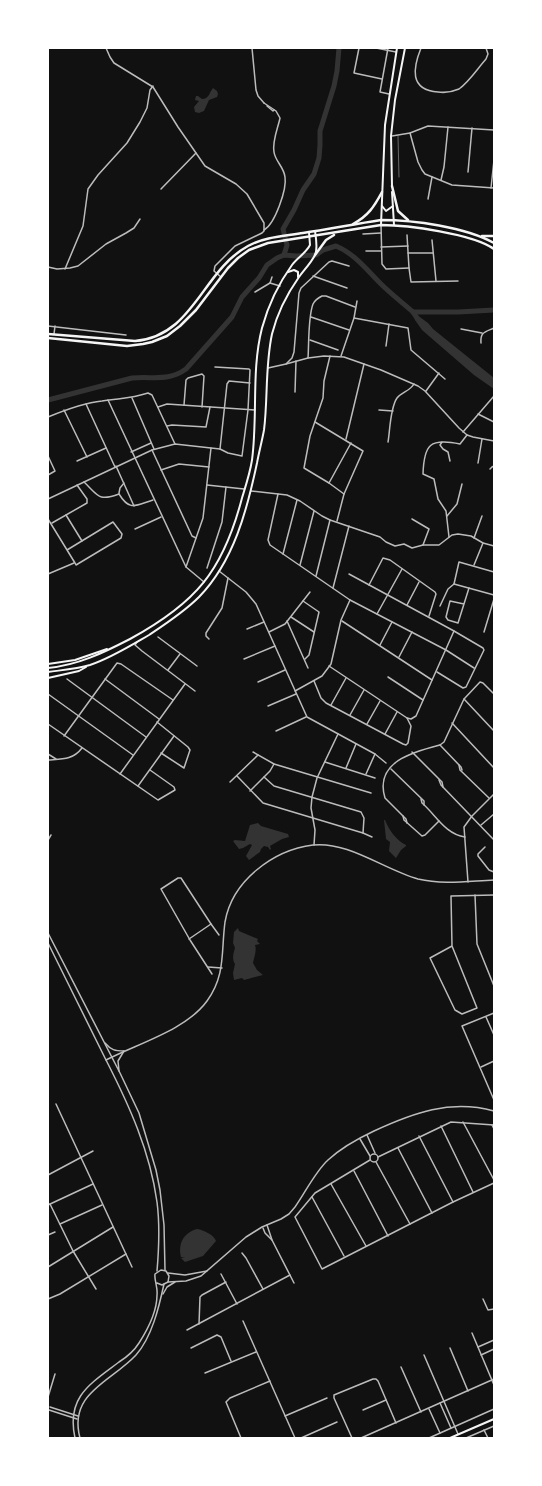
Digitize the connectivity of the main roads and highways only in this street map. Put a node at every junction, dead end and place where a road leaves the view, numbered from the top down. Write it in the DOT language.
graph roads {
  1 [pos="397,48"];
  2 [pos="405,48"];
  3 [pos="392,186"];
  4 [pos="382,192"];
  5 [pos="381,204"];
  6 [pos="393,206"];
  7 [pos="381,220"];
  8 [pos="394,220"];
  9 [pos="408,221"];
  10 [pos="351,225"];
  11 [pos="381,225"];
  12 [pos="394,225"];
  13 [pos="309,232"];
  14 [pos="315,232"];
  15 [pos="340,232"];
  16 [pos="316,236"];
  17 [pos="480,236"];
  18 [pos="494,236"];
  19 [pos="310,237"];
  20 [pos="494,243"];
  21 [pos="494,248"];
  22 [pos="315,255"];
  23 [pos="287,273"];
  24 [pos="298,278"];
  25 [pos="48,334"];
  26 [pos="48,338"];
  27 [pos="115,647"];
  28 [pos="48,664"];
  29 [pos="89,665"];
  30 [pos="48,668"];
  31 [pos="48,672"];
  32 [pos="48,678"];
  33 [pos="494,1419"];
  34 [pos="450,1438"];
  1 -- 4 [label="main road"];
  2 -- 3 [label="main road"];
  3 -- 6 [label="main road"];
  3 -- 9 [label="highway"];
  4 -- 5 [label="main road"];
  4 -- 10 [label="highway"];
  5 -- 6 [label="main road"];
  5 -- 7 [label="main road"];
  6 -- 8 [label="main road"];
  7 -- 8 [label="highway"];
  7 -- 10 [label="highway"];
  7 -- 11 [label="main road"];
  8 -- 9 [label="highway"];
  8 -- 12 [label="main road"];
  9 -- 17 [label="highway"];
  10 -- 14 [label="highway"];
  11 -- 12 [label="highway"];
  11 -- 15 [label="highway"];
  12 -- 21 [label="highway"];
  13 -- 14 [label="highway"];
  13 -- 19 [label="main road"];
  13 -- 25 [label="highway"];
  14 -- 16 [label="main road"];
  15 -- 16 [label="highway"];
  15 -- 22 [label="highway"];
  16 -- 19 [label="highway"];
  16 -- 22 [label="main road"];
  17 -- 18 [label="highway"];
  17 -- 20 [label="highway"];
  19 -- 23 [label="main road"];
  19 -- 26 [label="highway"];
  22 -- 24 [label="main road"];
  23 -- 24 [label="main road"];
  23 -- 27 [label="main road"];
  24 -- 29 [label="main road"];
  27 -- 28 [label="main road"];
  27 -- 30 [label="main road"];
  29 -- 31 [label="main road"];
  29 -- 32 [label="main road"];
  33 -- 34 [label="main road"];
}
